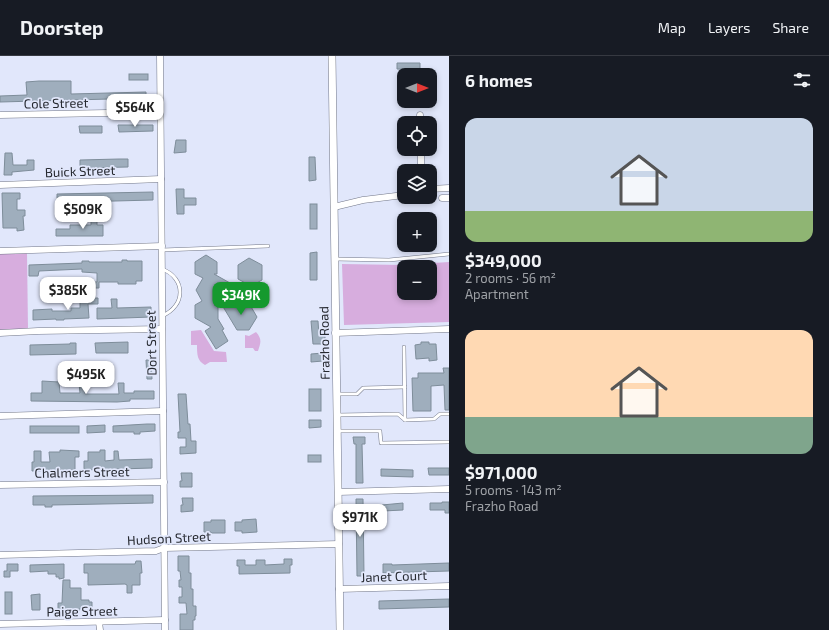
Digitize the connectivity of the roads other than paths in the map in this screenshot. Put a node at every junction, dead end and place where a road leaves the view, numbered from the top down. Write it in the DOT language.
graph roads {
  1 [pos="160,56"];
  2 [pos="332,56"];
  3 [pos="160,112"];
  4 [pos="0,115"];
  5 [pos="161,178"];
  6 [pos="0,185"];
  7 [pos="449,188"];
  8 [pos="437,189"];
  9 [pos="397,196"];
  10 [pos="442,198"];
  11 [pos="449,198"];
  12 [pos="334,207"];
  13 [pos="268,246"];
  14 [pos="162,248"];
  15 [pos="0,251"];
  16 [pos="449,254"];
  17 [pos="335,259"];
  18 [pos="162,269"];
  19 [pos="162,316"];
  20 [pos="162,329"];
  21 [pos="449,329"];
  22 [pos="0,333"];
  23 [pos="336,333"];
  24 [pos="404,347"];
  25 [pos="405,387"];
  26 [pos="336,394"];
  27 [pos="163,411"];
  28 [pos="449,414"];
  29 [pos="337,415"];
  30 [pos="0,416"];
  31 [pos="406,420"];
  32 [pos="337,431"];
  33 [pos="449,442"];
  34 [pos="164,482"];
  35 [pos="0,485"];
  36 [pos="449,489"];
  37 [pos="338,492"];
  38 [pos="339,544"];
  39 [pos="164,548"];
  40 [pos="0,555"];
  41 [pos="449,586"];
  42 [pos="339,589"];
  43 [pos="165,620"];
  44 [pos="100,622"];
  45 [pos="0,624"];
  46 [pos="100,630"];
  47 [pos="165,630"];
  48 [pos="340,630"];
  1 -- 3 [label="street, Dort Street"];
  2 -- 12 [label="street, Frazho Road"];
  3 -- 4 [label="street, Cole Street"];
  3 -- 5 [label="street, Dort Street"];
  5 -- 6 [label="street, Buick Street"];
  5 -- 14 [label="street, Dort Street"];
  7 -- 8 [label="street"];
  9 -- 12 [label="street"];
  10 -- 11 [label="street"];
  12 -- 17 [label="street, Frazho Road"];
  13 -- 14 [label="lane"];
  14 -- 15 [label="street"];
  14 -- 18 [label="street, Dort Street"];
  16 -- 17 [label="lane"];
  17 -- 23 [label="street, Frazho Road"];
  18 -- 19 [label="street, Dort Street"];
  18 -- 19 [label="lane"];
  19 -- 20 [label="street, Dort Street"];
  20 -- 22 [label="street"];
  20 -- 27 [label="street, Dort Street"];
  21 -- 23 [label="street"];
  23 -- 26 [label="street, Frazho Road"];
  24 -- 25 [label="lane"];
  25 -- 26 [label="lane"];
  25 -- 31 [label="lane"];
  26 -- 29 [label="street, Frazho Road"];
  27 -- 30 [label="street"];
  27 -- 34 [label="street, Dort Street"];
  28 -- 31 [label="lane"];
  29 -- 31 [label="lane"];
  29 -- 32 [label="street, Frazho Road"];
  32 -- 33 [label="lane"];
  32 -- 37 [label="street, Frazho Road"];
  34 -- 35 [label="street, Chalmers Street"];
  34 -- 39 [label="street, Dort Street"];
  36 -- 37 [label="street"];
  37 -- 38 [label="street, Frazho Road"];
  38 -- 39 [label="street, Hudson Street"];
  38 -- 42 [label="street, Frazho Road"];
  39 -- 40 [label="street, Hudson Street"];
  39 -- 43 [label="street, Dort Street"];
  41 -- 42 [label="street, Janet Court"];
  42 -- 48 [label="street, Frazho Road"];
  43 -- 44 [label="street, Paige Street"];
  43 -- 47 [label="street, Dort Street"];
  44 -- 45 [label="street, Paige Street"];
  44 -- 46 [label="street"];
}
